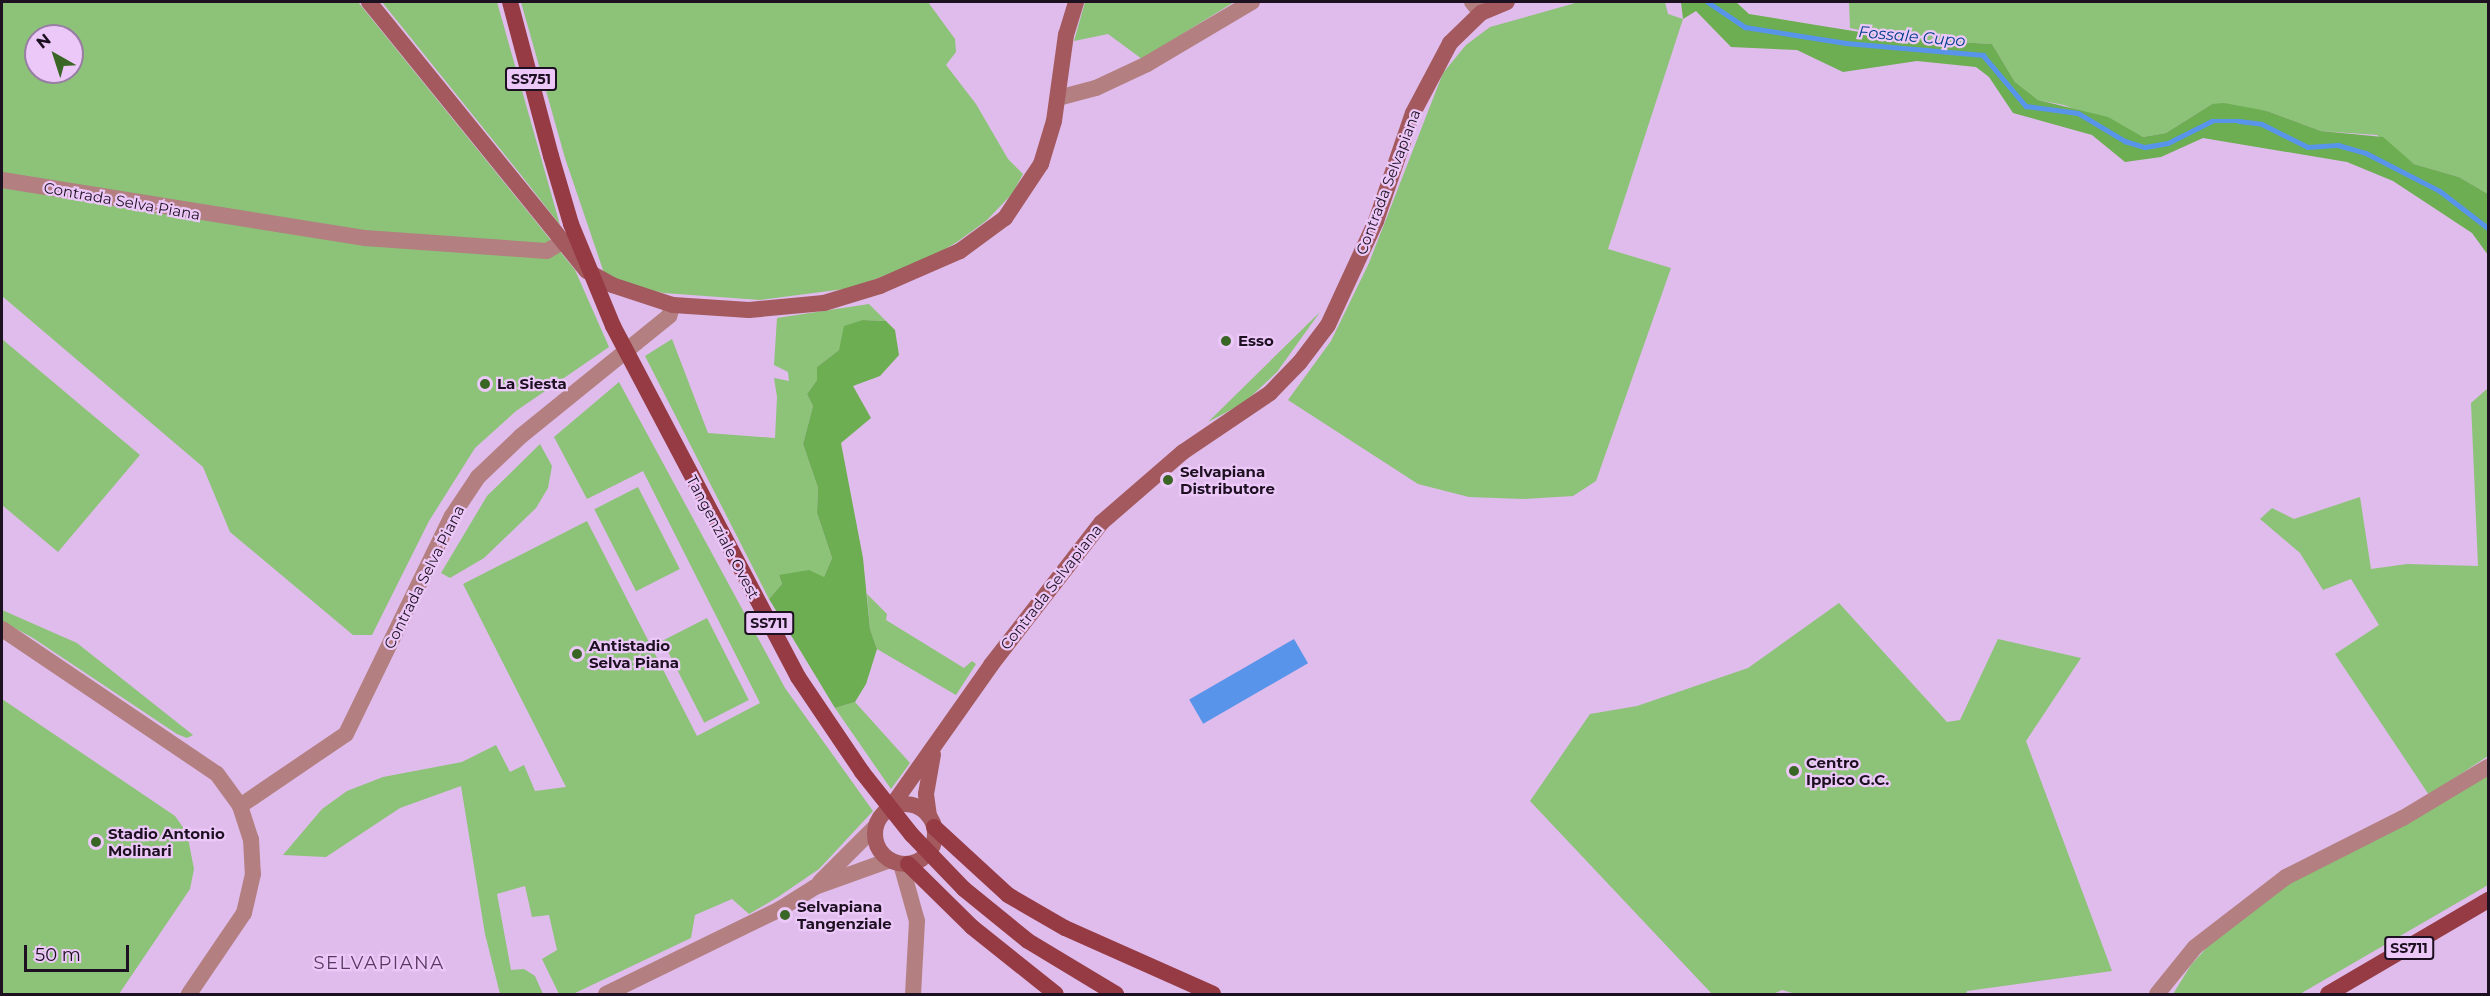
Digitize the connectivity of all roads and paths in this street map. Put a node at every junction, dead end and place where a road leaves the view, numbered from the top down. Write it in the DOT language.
graph roads {
  1 [pos="369,2"];
  2 [pos="510,2"];
  3 [pos="1076,2"];
  4 [pos="1252,2"];
  5 [pos="1507,2"];
  6 [pos="1476,7"];
  7 [pos="1058,98"];
  8 [pos="551,156"];
  9 [pos="2,180"];
  10 [pos="562,242"];
  11 [pos="673,305"];
  12 [pos="2,629"];
  13 [pos="935,745"];
  14 [pos="2488,767"];
  15 [pos="240,806"];
  16 [pos="891,807"];
  17 [pos="932,822"];
  18 [pos="875,827"];
  19 [pos="900,863"];
  20 [pos="815,887"];
  21 [pos="2488,900"];
  22 [pos="189,994"];
  23 [pos="606,994"];
  24 [pos="914,994"];
  25 [pos="1056,994"];
  26 [pos="1116,994"];
  27 [pos="1213,994"];
  28 [pos="2157,994"];
  29 [pos="2328,994"];
  1 -- 10 [label="main road"];
  2 -- 8 [label="main road, Tangenziale Ovest / SS751"];
  3 -- 7 [label="main road"];
  4 -- 7 [label="street"];
  5 -- 6 [label="main road, Contrada Selvapiana"];
  6 -- 13 [label="main road, Contrada Selvapiana"];
  7 -- 11 [label="main road"];
  8 -- 26 [label="main road, Tangenziale Ovest / SS711, bridge"];
  9 -- 10 [label="street, Contrada Selva Piana"];
  10 -- 11 [label="main road"];
  11 -- 15 [label="street, Contrada Selva Piana"];
  12 -- 15 [label="street"];
  13 -- 16 [label="main road, Contrada Selvapiana"];
  13 -- 17 [label="main road, Contrada Selvapiana"];
  14 -- 28 [label="street"];
  15 -- 22 [label="street"];
  16 -- 17 [label="main road"];
  16 -- 18 [label="main road"];
  17 -- 19 [label="main road"];
  17 -- 27 [label="main road"];
  18 -- 19 [label="main road"];
  18 -- 20 [label="street"];
  19 -- 20 [label="street"];
  19 -- 24 [label="street"];
  19 -- 25 [label="main road"];
  20 -- 23 [label="street"];
  21 -- 29 [label="main road, SS711"];
}
